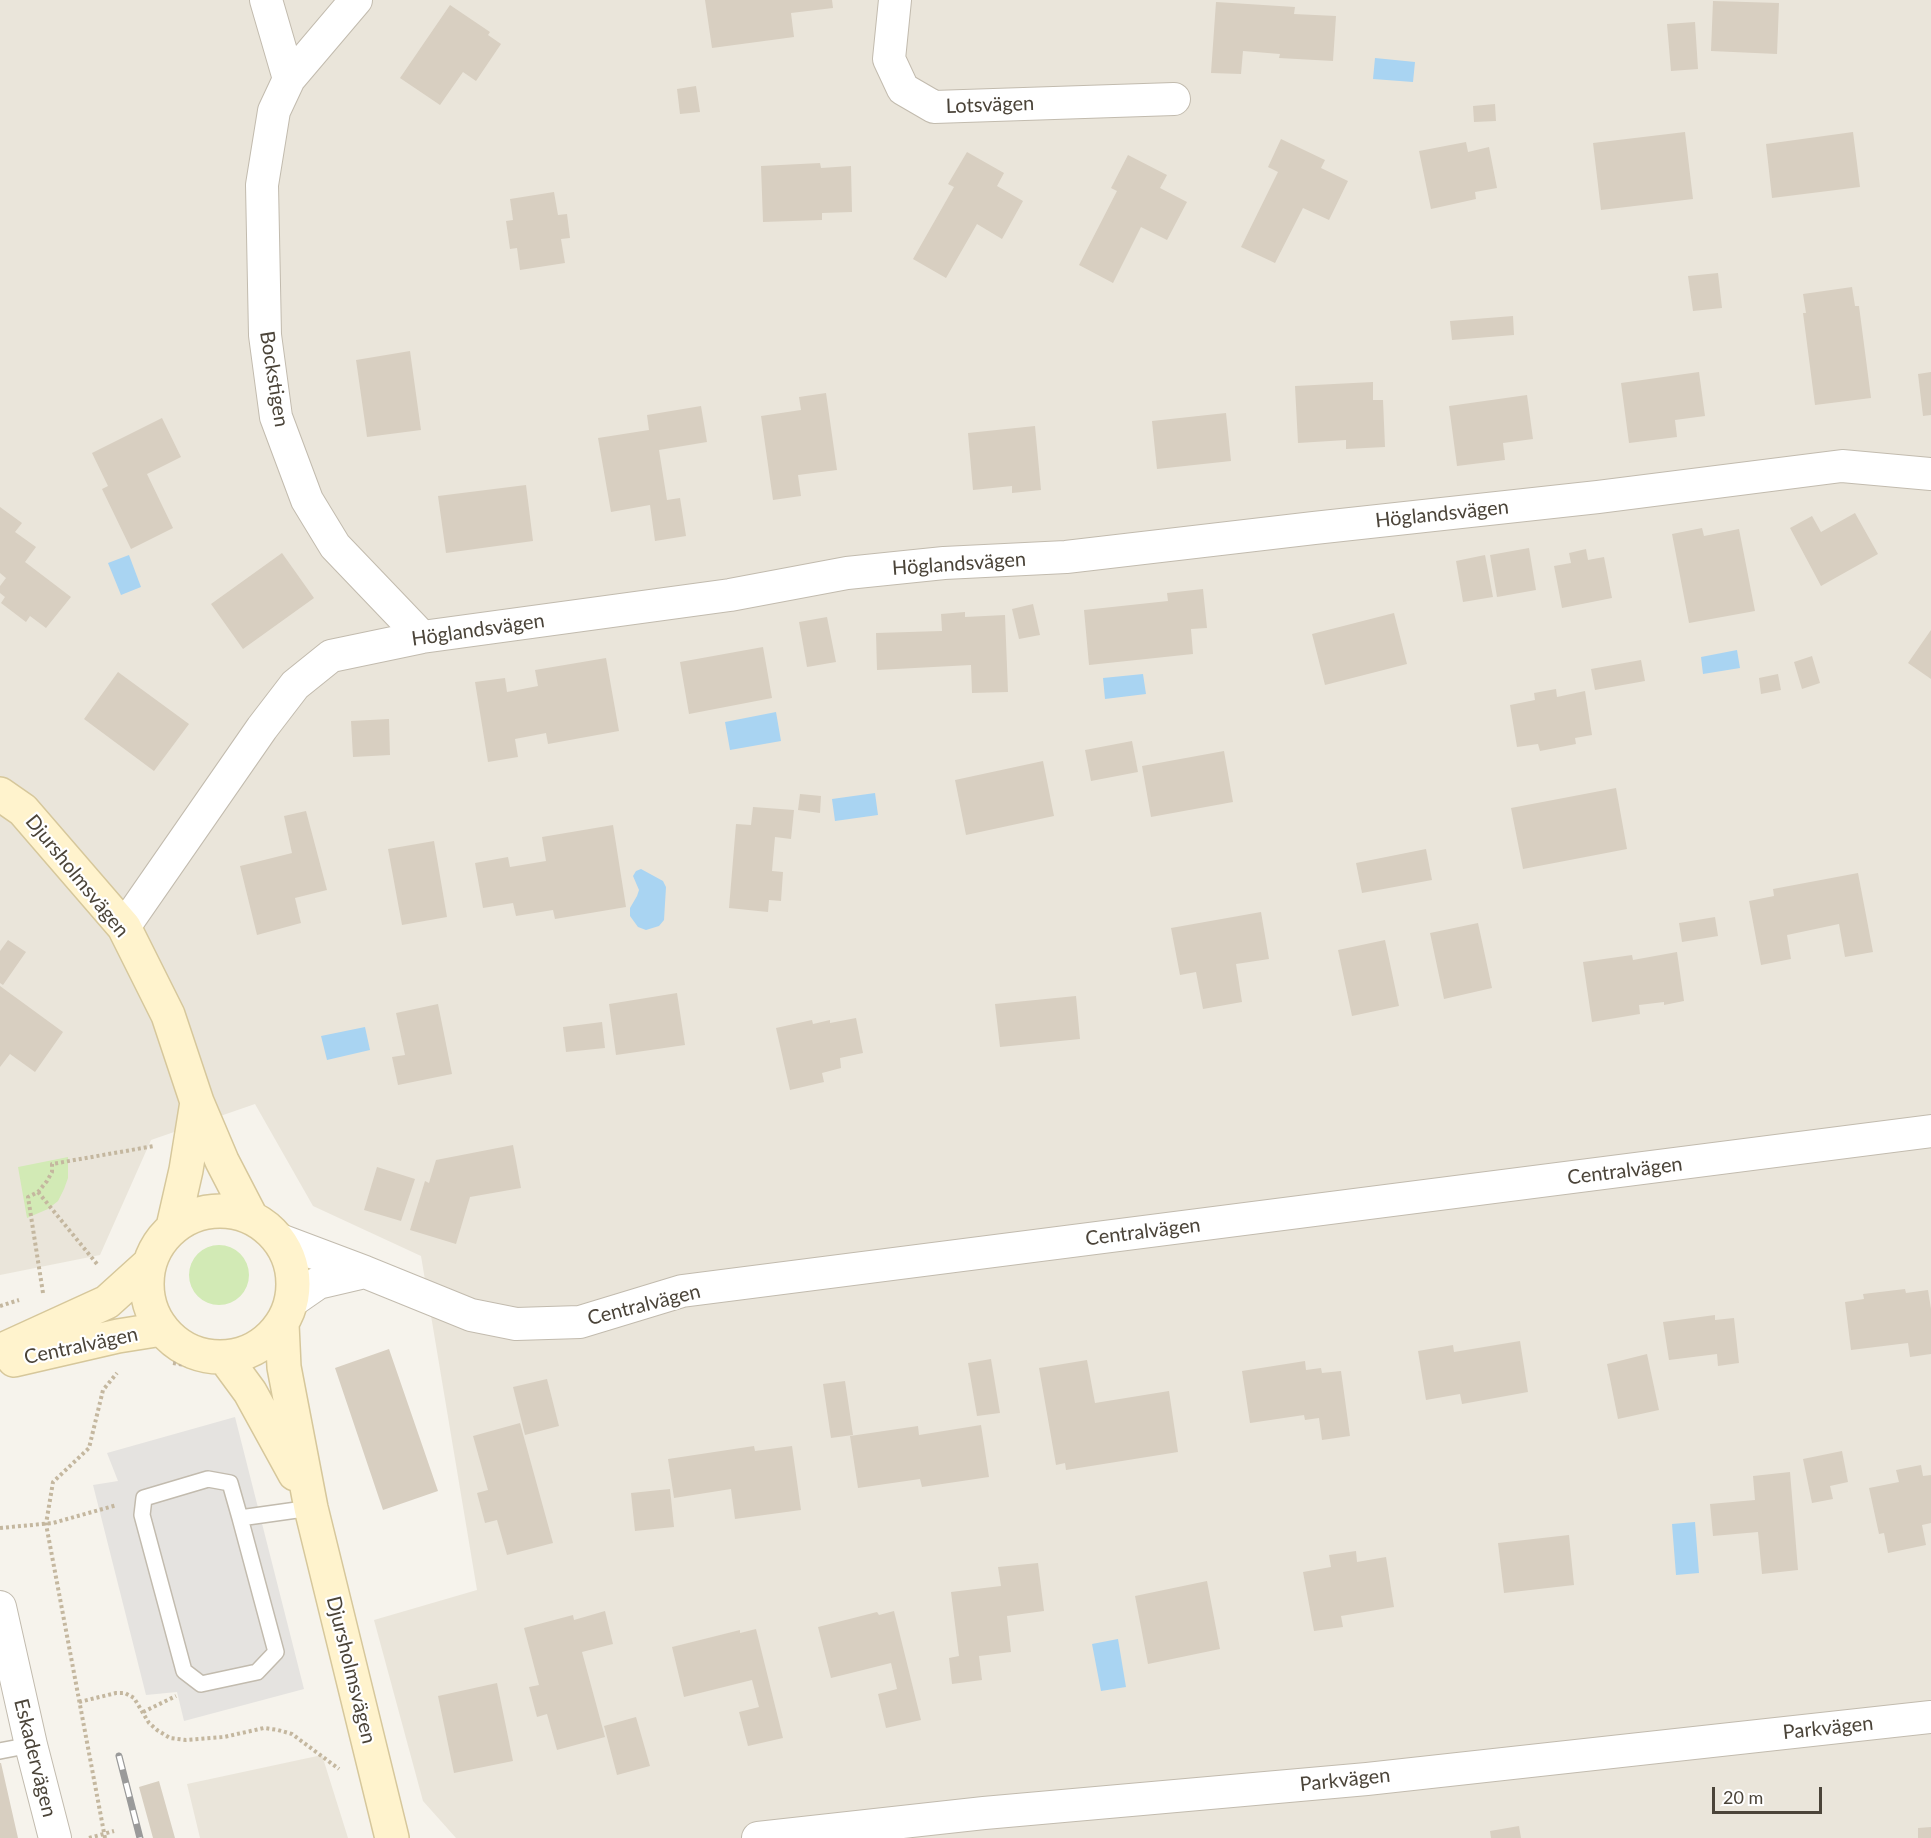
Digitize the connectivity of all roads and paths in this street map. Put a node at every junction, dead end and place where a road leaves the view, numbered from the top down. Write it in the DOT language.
graph roads {
  1 [pos="266,0"];
  2 [pos="357,0"];
  3 [pos="895,0"];
  4 [pos="289,79"];
  5 [pos="1174,99"];
  6 [pos="1931,474"];
  7 [pos="422,638"];
  8 [pos="0,794"];
  9 [pos="124,927"];
  10 [pos="197,1102"];
  11 [pos="1931,1131"];
  12 [pos="156,1145"];
  13 [pos="38,1192"];
  14 [pos="251,1217"];
  15 [pos="173,1227"];
  16 [pos="280,1240"];
  17 [pos="149,1264"];
  18 [pos="98,1265"];
  19 [pos="365,1272"];
  20 [pos="43,1294"];
  21 [pos="287,1313"];
  22 [pos="162,1329"];
  23 [pos="0,1351"];
  24 [pos="225,1358"];
  25 [pos="0,1363"];
  26 [pos="121,1368"];
  27 [pos="144,1498"];
  28 [pos="310,1505"];
  29 [pos="240,1518"];
  30 [pos="46,1524"];
  31 [pos="0,1528"];
  32 [pos="0,1607"];
  33 [pos="79,1702"];
  34 [pos="1931,1717"];
  35 [pos="31,1745"];
  36 [pos="0,1751"];
  37 [pos="344,1773"];
  38 [pos="114,1831"];
  39 [pos="105,1836"];
  40 [pos="55,1838"];
  41 [pos="89,1838"];
  42 [pos="392,1838"];
  43 [pos="758,1838"];
  1 -- 4 [label="street"];
  2 -- 4 [label="street, Bockstigen"];
  3 -- 5 [label="street, Lotsvägen"];
  4 -- 7 [label="street, Bockstigen"];
  6 -- 7 [label="street, Höglandsvägen"];
  7 -- 9 [label="street, Höglandsvägen"];
  8 -- 9 [label="street, Djursholmsvägen"];
  9 -- 10 [label="street, Djursholmsvägen"];
  10 -- 14 [label="street, Djursholmsvägen"];
  10 -- 15 [label="street, Djursholmsvägen"];
  11 -- 19 [label="street, Centralvägen"];
  12 -- 13 [label="path"];
  13 -- 18 [label="path"];
  13 -- 20 [label="path"];
  14 -- 15 [label="street"];
  14 -- 16 [label="street"];
  15 -- 17 [label="street"];
  16 -- 19 [label="street, Centralvägen"];
  16 -- 21 [label="street"];
  17 -- 22 [label="street"];
  17 -- 23 [label="street, Centralvägen"];
  19 -- 21 [label="street"];
  21 -- 24 [label="street"];
  21 -- 28 [label="street, Djursholmsvägen"];
  22 -- 24 [label="street"];
  22 -- 25 [label="street, Centralvägen"];
  24 -- 28 [label="street, Djursholmsvägen"];
  26 -- 30 [label="path"];
  27 -- 29 [label="lane"];
  27 -- 29 [label="lane"];
  27 -- 30 [label="path"];
  28 -- 29 [label="lane"];
  28 -- 42 [label="street, Djursholmsvägen"];
  30 -- 31 [label="path"];
  30 -- 33 [label="path"];
  32 -- 35 [label="street, Eskadervägen"];
  33 -- 37 [label="path"];
  33 -- 39 [label="path"];
  34 -- 43 [label="street, Parkvägen"];
  35 -- 36 [label="lane"];
  35 -- 40 [label="street, Eskadervägen"];
  38 -- 39 [label="path"];
  39 -- 41 [label="path"];
}
